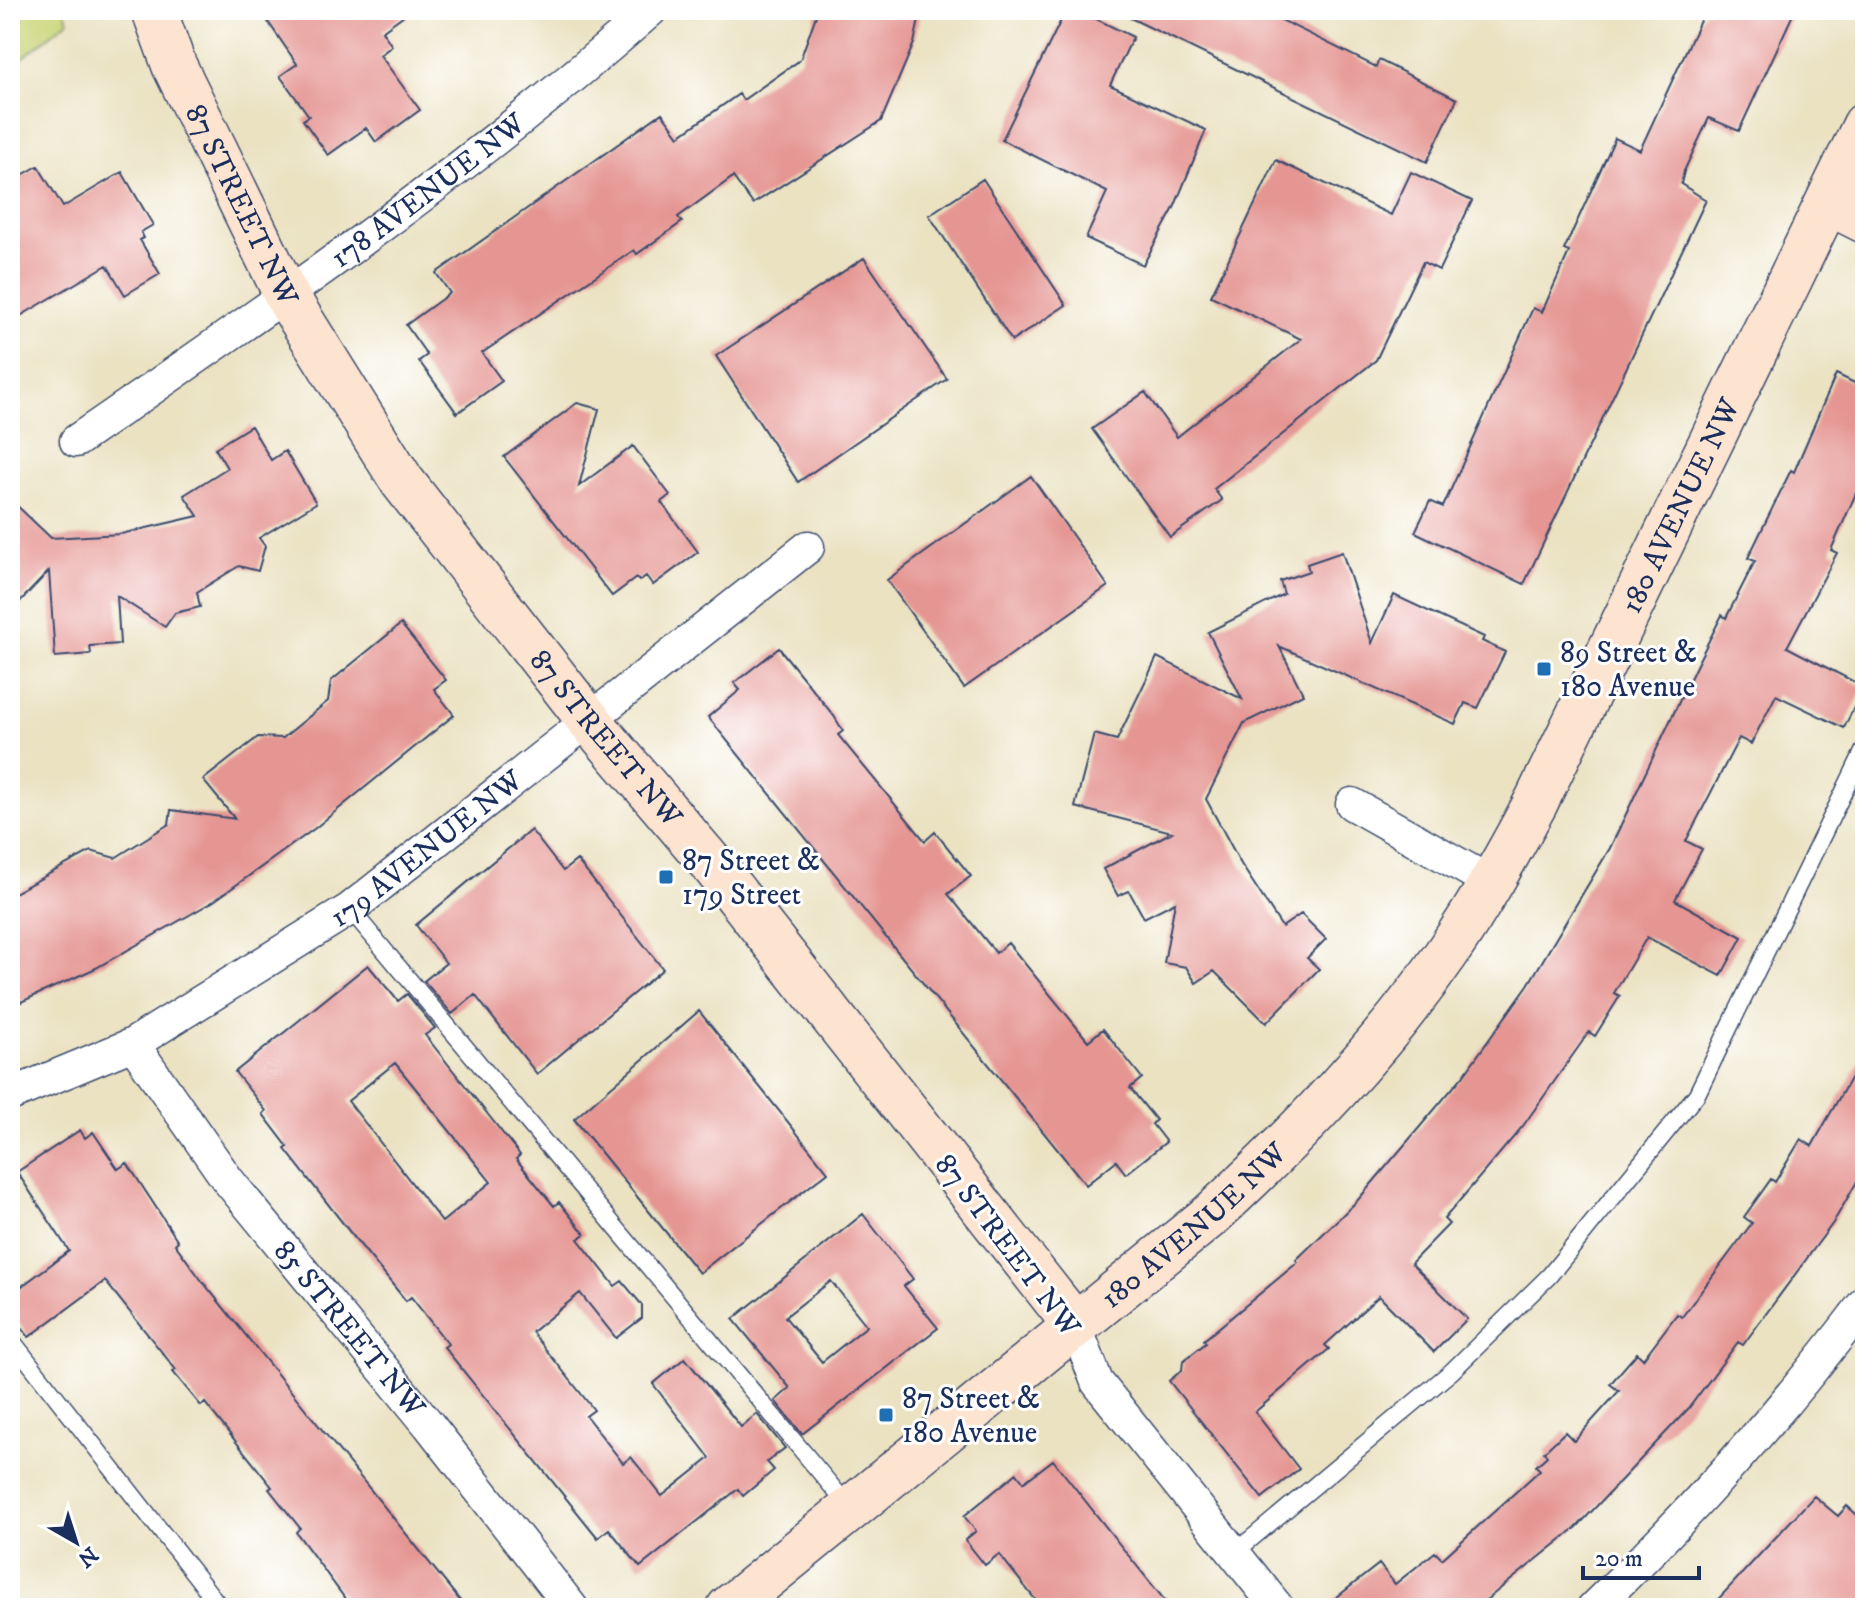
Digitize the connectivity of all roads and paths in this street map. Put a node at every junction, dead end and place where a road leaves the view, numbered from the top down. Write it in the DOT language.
graph roads {
  1 [pos="154,10"];
  2 [pos="651,10"];
  3 [pos="1865,125"];
  4 [pos="1847,212"];
  5 [pos="287,297"];
  6 [pos="76,441"];
  7 [pos="808,547"];
  8 [pos="588,719"];
  9 [pos="1865,748"];
  10 [pos="1352,804"];
  11 [pos="1492,883"];
  12 [pos="350,909"];
  13 [pos="133,1044"];
  14 [pos="10,1095"];
  15 [pos="1865,1302"];
  16 [pos="1075,1325"];
  17 [pos="10,1338"];
  18 [pos="850,1509"];
  19 [pos="1234,1553"];
  20 [pos="221,1608"];
  21 [pos="572,1608"];
  22 [pos="729,1608"];
  23 [pos="1278,1608"];
  24 [pos="1593,1608"];
  1 -- 5 [label="street, 87 STREET NW"];
  2 -- 5 [label="street, 178 AVENUE NW"];
  3 -- 4 [label="street, 180 AVENUE NW"];
  4 -- 11 [label="street, 180 AVENUE NW"];
  5 -- 6 [label="street, 178 AVENUE NW"];
  5 -- 8 [label="street, 87 STREET NW"];
  7 -- 8 [label="street, 179 AVENUE NW"];
  8 -- 12 [label="street, 179 AVENUE NW"];
  8 -- 16 [label="street, 87 STREET NW"];
  9 -- 19 [label="lane"];
  10 -- 11 [label="street"];
  11 -- 16 [label="street, 180 AVENUE NW"];
  12 -- 13 [label="street, 179 AVENUE NW"];
  12 -- 18 [label="lane"];
  13 -- 14 [label="street, 179 AVENUE NW"];
  13 -- 21 [label="street, 85 STREET NW"];
  15 -- 24 [label="street"];
  16 -- 18 [label="street, 180 AVENUE NW"];
  16 -- 19 [label="street, 87 STREET NW"];
  17 -- 20 [label="lane"];
  18 -- 22 [label="street, 180 AVENUE NW"];
  19 -- 23 [label="street, 87 STREET NW"];
}
